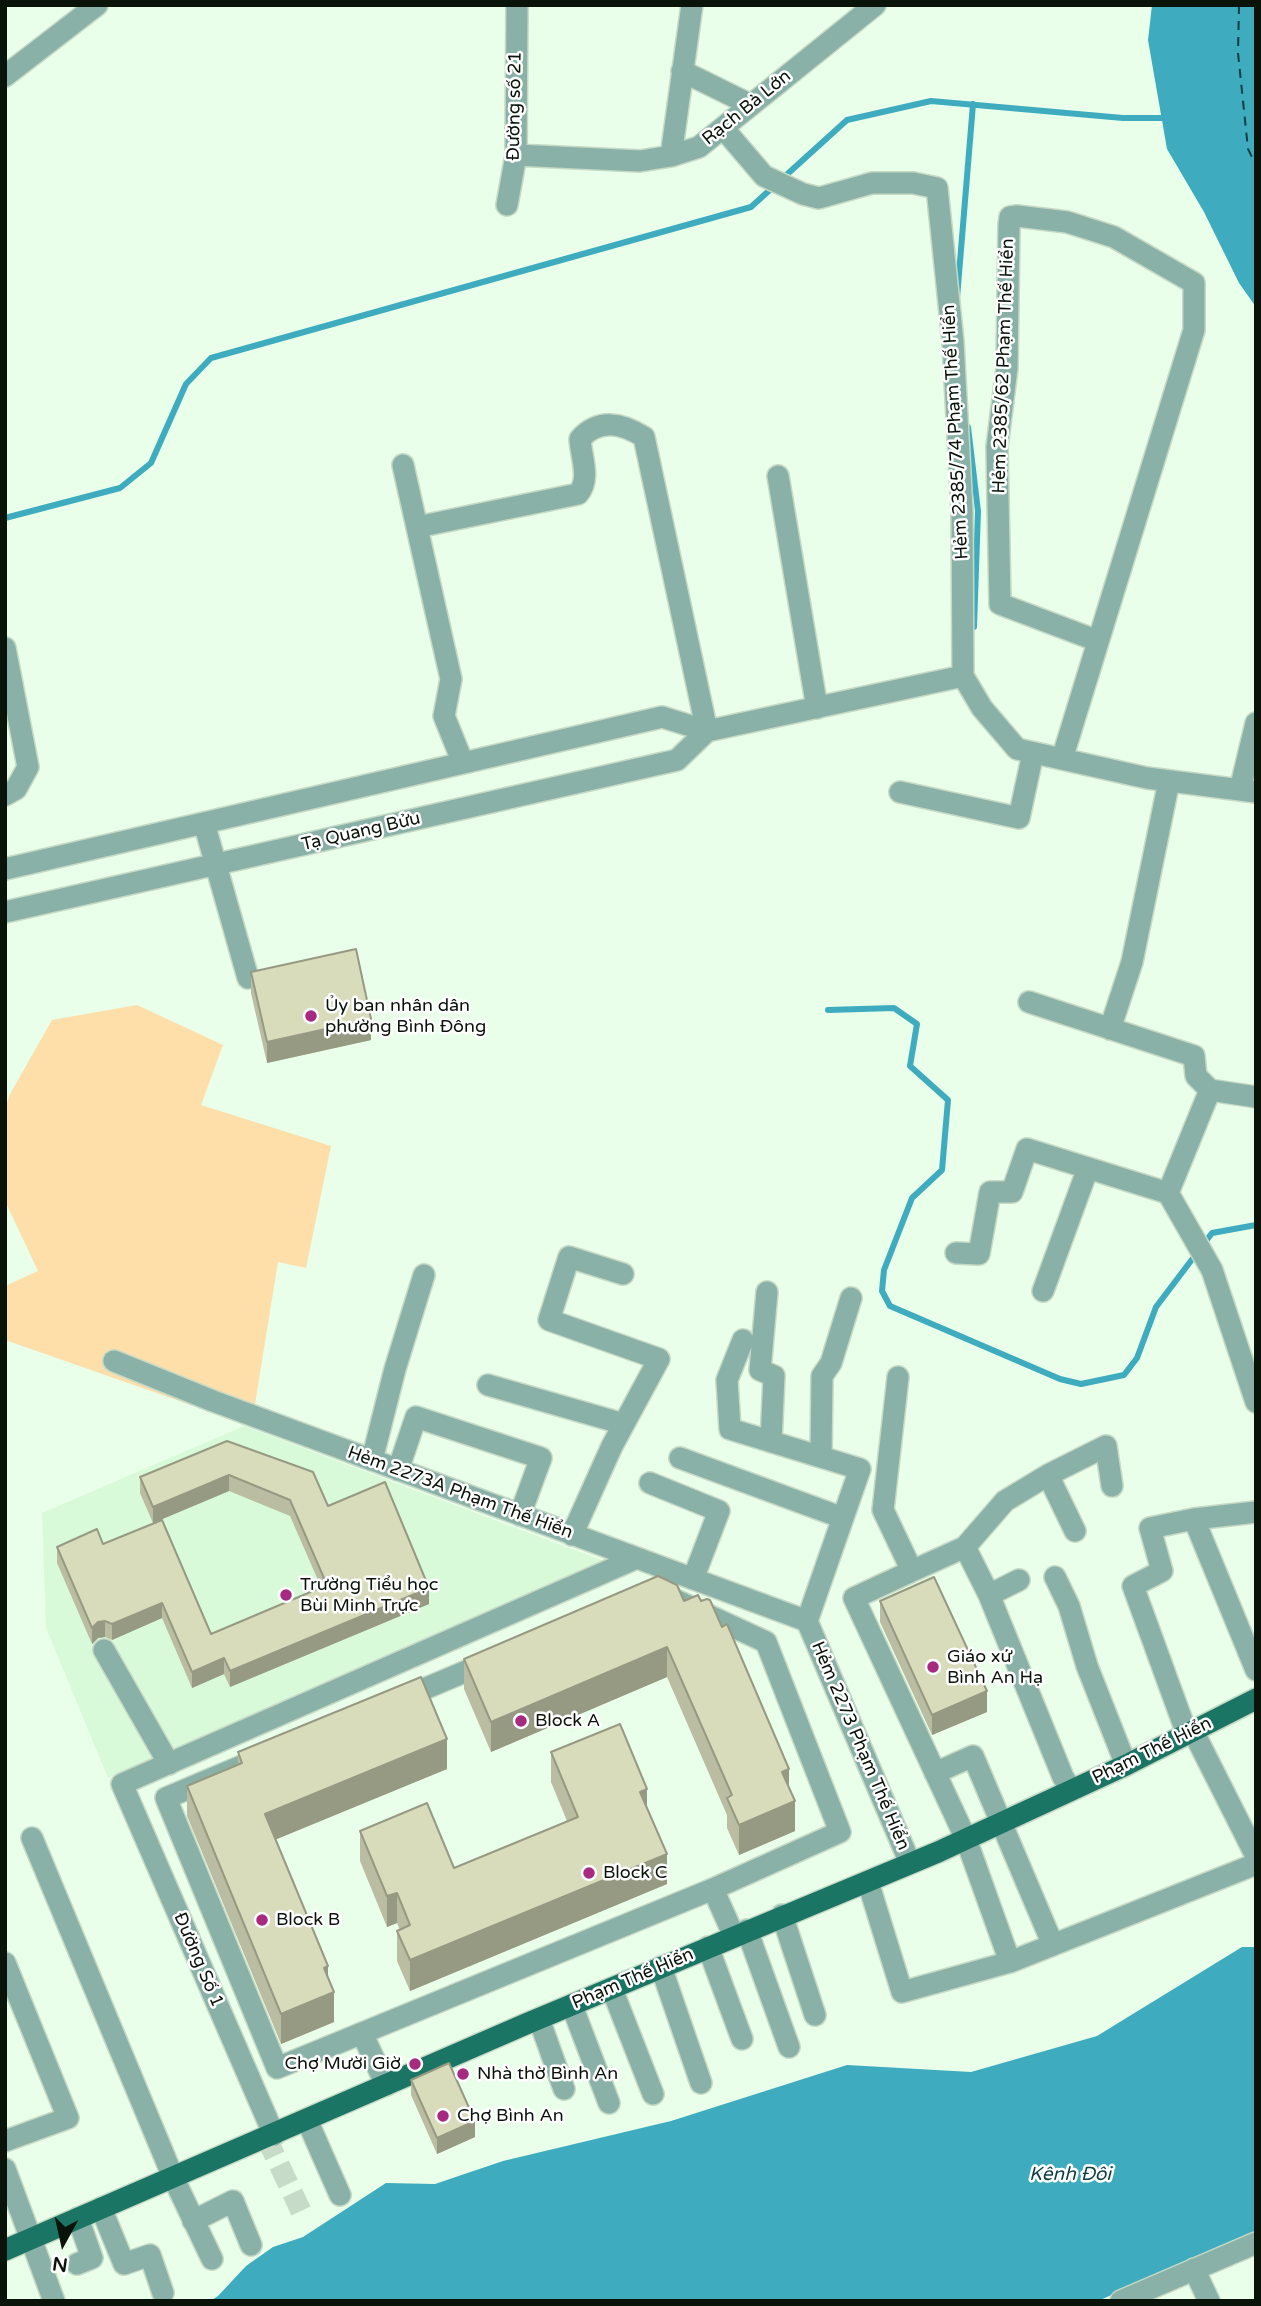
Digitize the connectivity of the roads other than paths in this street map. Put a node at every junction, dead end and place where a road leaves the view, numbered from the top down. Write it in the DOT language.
graph roads {
  1 [pos="97,5"];
  2 [pos="517,5"];
  3 [pos="692,5"];
  4 [pos="875,5"];
  5 [pos="682,72"];
  6 [pos="6,73"];
  7 [pos="751,105"];
  8 [pos="723,128"];
  9 [pos="516,155"];
  10 [pos="671,156"];
  11 [pos="507,205"];
  12 [pos="403,465"];
  13 [pos="778,476"];
  14 [pos="417,527"];
  15 [pos="1098,642"];
  16 [pos="5,648"];
  17 [pos="964,676"];
  18 [pos="817,708"];
  19 [pos="1256,723"];
  20 [pos="707,731"];
  21 [pos="1032,752"];
  22 [pos="1062,759"];
  23 [pos="463,764"];
  24 [pos="1169,781"];
  25 [pos="1248,791"];
  26 [pos="900,792"];
  27 [pos="5,795"];
  28 [pos="204,823"];
  29 [pos="214,865"];
  30 [pos="5,869"];
  31 [pos="5,912"];
  32 [pos="248,978"];
  33 [pos="1029,1002"];
  34 [pos="1110,1029"];
  35 [pos="1210,1090"];
  36 [pos="1256,1097"];
  37 [pos="1088,1168"];
  38 [pos="1168,1193"];
  39 [pos="956,1253"];
  40 [pos="623,1274"];
  41 [pos="424,1275"];
  42 [pos="1043,1291"];
  43 [pos="767,1292"];
  44 [pos="851,1298"];
  45 [pos="743,1340"];
  46 [pos="114,1361"];
  47 [pos="898,1377"];
  48 [pos="488,1385"];
  49 [pos="1256,1402"];
  50 [pos="624,1424"];
  51 [pos="771,1442"];
  52 [pos="821,1457"];
  53 [pos="680,1458"];
  54 [pos="372,1460"];
  55 [pos="398,1470"];
  56 [pos="1048,1475"];
  57 [pos="650,1483"];
  58 [pos="1112,1486"];
  59 [pos="1256,1512"];
  60 [pos="520,1515"];
  61 [pos="843,1518"];
  62 [pos="1194,1519"];
  63 [pos="1075,1531"];
  64 [pos="572,1535"];
  65 [pos="965,1547"];
  66 [pos="637,1558"];
  67 [pos="912,1571"];
  68 [pos="1055,1577"];
  69 [pos="693,1579"];
  70 [pos="1019,1580"];
  71 [pos="989,1595"];
  72 [pos="807,1621"];
  73 [pos="104,1650"];
  74 [pos="1256,1670"];
  75 [pos="1256,1699"];
  76 [pos="1190,1732"];
  77 [pos="169,1764"];
  78 [pos="1126,1765"];
  79 [pos="936,1773"];
  80 [pos="1071,1790"];
  81 [pos="1002,1823"];
  82 [pos="32,1838"];
  83 [pos="966,1839"];
  84 [pos="1256,1856"];
  85 [pos="910,1863"];
  86 [pos="1256,1864"];
  87 [pos="868,1882"];
  88 [pos="713,1889"];
  89 [pos="782,1915"];
  90 [pos="740,1933"];
  91 [pos="1053,1945"];
  92 [pos="708,1947"];
  93 [pos="1010,1962"];
  94 [pos="5,1963"];
  95 [pos="661,1968"];
  96 [pos="612,1989"];
  97 [pos="572,2006"];
  98 [pos="815,2015"];
  99 [pos="539,2019"];
  100 [pos="362,2033"];
  101 [pos="742,2039"];
  102 [pos="789,2048"];
  103 [pos="701,2083"];
  104 [pos="386,2085"];
  105 [pos="564,2089"];
  106 [pos="653,2094"];
  107 [pos="609,2103"];
  108 [pos="307,2120"];
  109 [pos="274,2134"];
  110 [pos="5,2141"];
  111 [pos="5,2169"];
  112 [pos="173,2177"];
  113 [pos="340,2195"];
  114 [pos="101,2208"];
  115 [pos="78,2218"];
  116 [pos="193,2221"];
  117 [pos="30,2239"];
  118 [pos="1256,2243"];
  119 [pos="251,2245"];
  120 [pos="5,2250"];
  121 [pos="212,2259"];
  122 [pos="77,2264"];
  123 [pos="1194,2269"];
  124 [pos="163,2293"];
  125 [pos="54,2301"];
  126 [pos="1121,2301"];
  127 [pos="1209,2301"];
  1 -- 6 [label="street"];
  2 -- 9 [label="street, Đường số 21"];
  3 -- 5 [label="street"];
  4 -- 7 [label="street, Rạch Bà Lớn"];
  5 -- 7 [label="street"];
  5 -- 10 [label="street"];
  7 -- 8 [label="street, Rạch Bà Lớn"];
  8 -- 10 [label="street, Rạch Bà Lớn"];
  8 -- 17 [label="street, Hẻm 2385/74 Phạm Thế Hiển"];
  9 -- 10 [label="street, Rạch Bà Lớn"];
  9 -- 11 [label="street, Đường số 21"];
  12 -- 14 [label="street"];
  13 -- 18 [label="street"];
  14 -- 20 [label="street"];
  14 -- 23 [label="street"];
  15 -- 15 [label="street, Hẻm 2385/62 Phạm Thế Hiển"];
  15 -- 22 [label="street, Hẻm 2385/62 Phạm Thế Hiển"];
  16 -- 27 [label="street"];
  17 -- 18 [label="street"];
  17 -- 21 [label="street"];
  18 -- 20 [label="street"];
  19 -- 25 [label="street"];
  20 -- 23 [label="street"];
  20 -- 29 [label="street, Tạ Quang Bửu"];
  21 -- 22 [label="street"];
  21 -- 26 [label="street"];
  22 -- 24 [label="street"];
  23 -- 28 [label="street"];
  24 -- 25 [label="street"];
  24 -- 34 [label="street"];
  28 -- 29 [label="street"];
  28 -- 30 [label="street"];
  29 -- 31 [label="street, Tạ Quang Bửu"];
  29 -- 32 [label="street"];
  33 -- 34 [label="street"];
  34 -- 35 [label="street"];
  35 -- 36 [label="street"];
  35 -- 38 [label="street"];
  37 -- 38 [label="street"];
  37 -- 39 [label="street"];
  37 -- 42 [label="street"];
  38 -- 49 [label="street"];
  40 -- 50 [label="street"];
  41 -- 54 [label="street"];
  43 -- 51 [label="street"];
  44 -- 52 [label="street"];
  45 -- 51 [label="street"];
  46 -- 54 [label="street, Hẻm 2273A Phạm Thế Hiển"];
  47 -- 67 [label="street"];
  48 -- 50 [label="street"];
  50 -- 64 [label="street"];
  51 -- 52 [label="street"];
  52 -- 61 [label="street, Hẻm 2273 Phạm Thế Hiển"];
  53 -- 61 [label="street"];
  54 -- 55 [label="street, Hẻm 2273A Phạm Thế Hiển"];
  55 -- 60 [label="street, Hẻm 2273A Phạm Thế Hiển"];
  55 -- 60 [label="street"];
  56 -- 58 [label="street"];
  56 -- 63 [label="street"];
  56 -- 65 [label="street"];
  57 -- 69 [label="street"];
  59 -- 62 [label="street"];
  60 -- 64 [label="street, Hẻm 2273A Phạm Thế Hiển"];
  61 -- 72 [label="street, Hẻm 2273 Phạm Thế Hiển"];
  62 -- 74 [label="street"];
  62 -- 76 [label="street"];
  64 -- 66 [label="street, Hẻm 2273A Phạm Thế Hiển"];
  65 -- 67 [label="street"];
  65 -- 71 [label="street"];
  66 -- 69 [label="street, Hẻm 2273A Phạm Thế Hiển"];
  66 -- 77 [label="street"];
  67 -- 79 [label="street"];
  68 -- 78 [label="street"];
  69 -- 72 [label="street, Hẻm 2273A Phạm Thế Hiển"];
  70 -- 71 [label="street"];
  71 -- 80 [label="street"];
  72 -- 85 [label="street, Hẻm 2273 Phạm Thế Hiển"];
  73 -- 77 [label="street"];
  75 -- 76 [label="main road, Phạm Thế Hiển"];
  76 -- 78 [label="main road, Phạm Thế Hiển"];
  76 -- 84 [label="street"];
  77 -- 109 [label="street, Đường Số 1"];
  78 -- 80 [label="main road, Phạm Thế Hiển"];
  79 -- 81 [label="street"];
  79 -- 83 [label="street"];
  80 -- 81 [label="main road, Phạm Thế Hiển"];
  81 -- 83 [label="main road, Phạm Thế Hiển"];
  81 -- 91 [label="street"];
  82 -- 112 [label="street"];
  83 -- 85 [label="main road, Phạm Thế Hiển"];
  83 -- 93 [label="street"];
  85 -- 87 [label="main road, Phạm Thế Hiển"];
  86 -- 91 [label="street"];
  87 -- 89 [label="main road, Phạm Thế Hiển"];
  87 -- 93 [label="street"];
  88 -- 90 [label="street"];
  88 -- 100 [label="street"];
  88 -- 100 [label="street"];
  89 -- 90 [label="main road, Phạm Thế Hiển"];
  89 -- 98 [label="street"];
  90 -- 92 [label="main road, Phạm Thế Hiển"];
  90 -- 102 [label="street"];
  91 -- 93 [label="street"];
  92 -- 95 [label="main road, Phạm Thế Hiển"];
  92 -- 101 [label="street"];
  94 -- 110 [label="street"];
  95 -- 96 [label="main road, Phạm Thế Hiển"];
  95 -- 103 [label="street"];
  96 -- 97 [label="main road, Phạm Thế Hiển"];
  96 -- 106 [label="street"];
  97 -- 99 [label="main road, Phạm Thế Hiển"];
  97 -- 107 [label="street"];
  99 -- 104 [label="main road, Phạm Thế Hiển"];
  99 -- 105 [label="street"];
  100 -- 104 [label="street"];
  104 -- 108 [label="main road, Phạm Thế Hiển"];
  108 -- 109 [label="main road, Phạm Thế Hiển"];
  108 -- 113 [label="street"];
  109 -- 112 [label="main road, Phạm Thế Hiển"];
  111 -- 117 [label="street"];
  112 -- 114 [label="main road, Phạm Thế Hiển"];
  112 -- 116 [label="street"];
  114 -- 115 [label="main road, Phạm Thế Hiển"];
  114 -- 124 [label="street"];
  115 -- 117 [label="main road, Phạm Thế Hiển"];
  115 -- 122 [label="street"];
  116 -- 119 [label="street"];
  116 -- 121 [label="street"];
  117 -- 120 [label="main road, Phạm Thế Hiển"];
  117 -- 125 [label="street"];
  118 -- 123 [label="street"];
  123 -- 126 [label="street"];
  123 -- 127 [label="street"];
}
